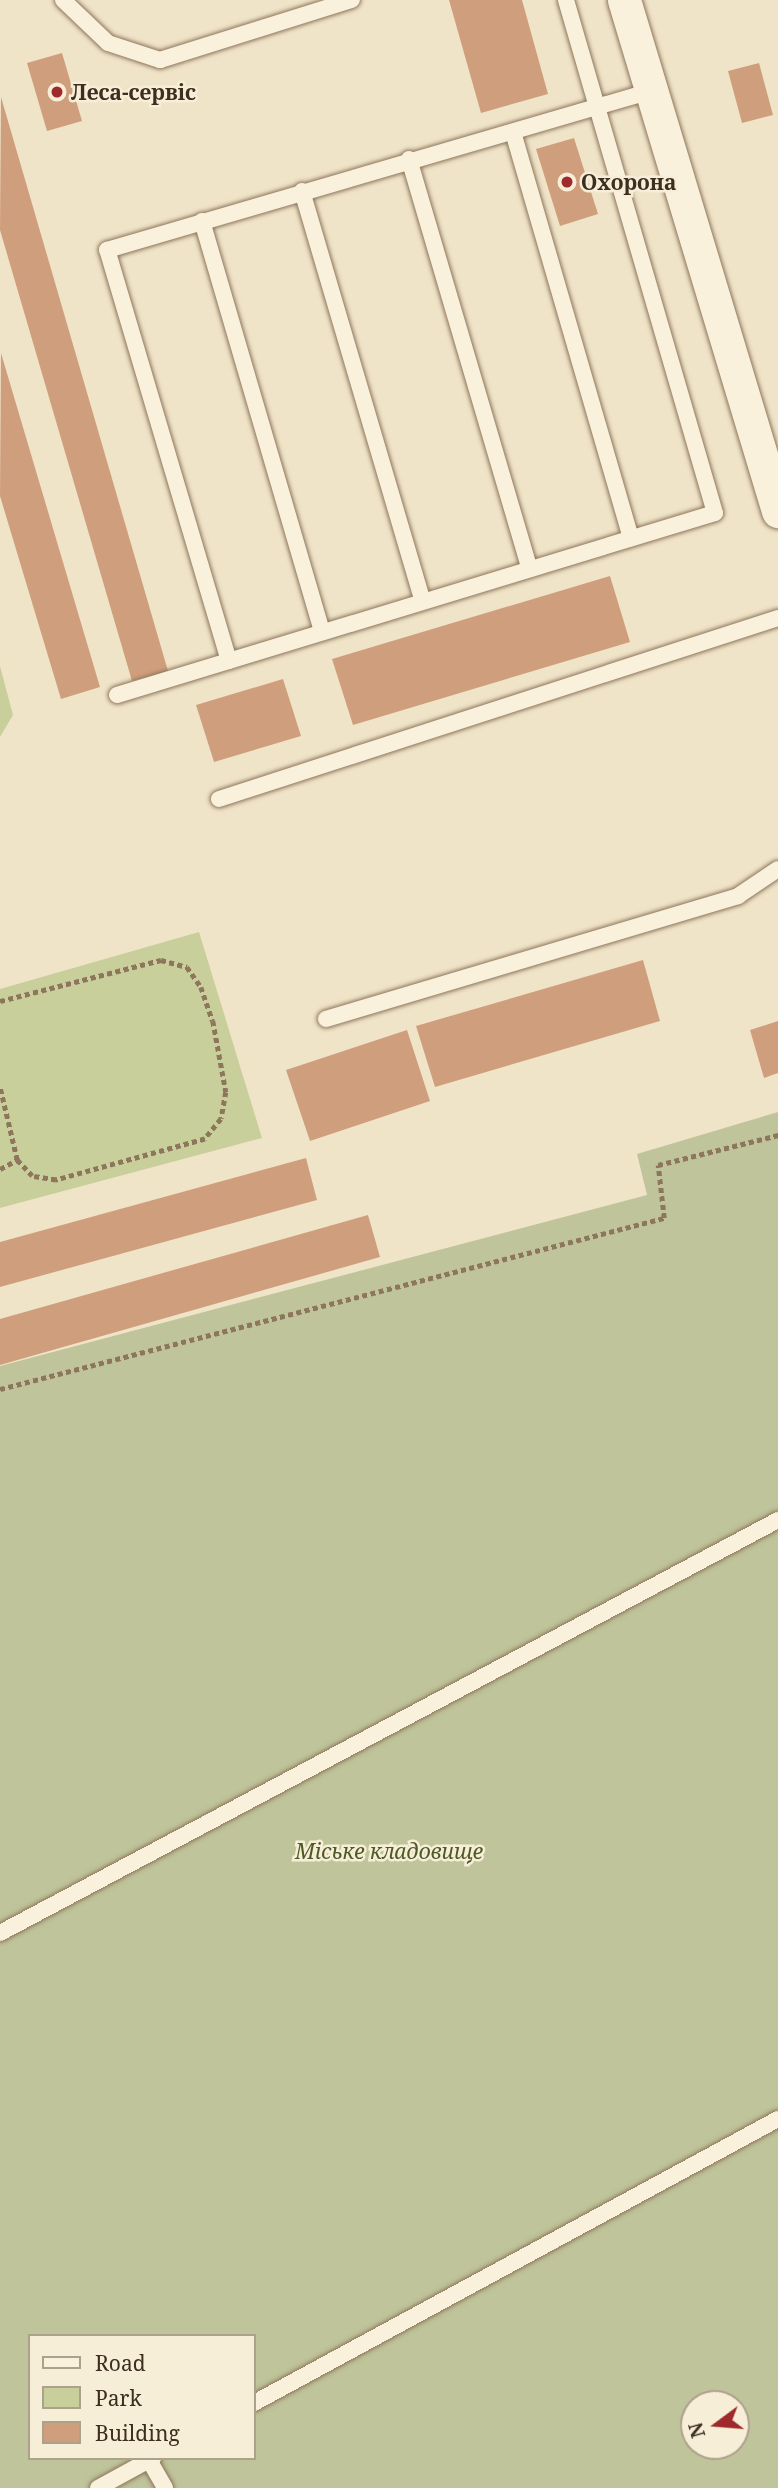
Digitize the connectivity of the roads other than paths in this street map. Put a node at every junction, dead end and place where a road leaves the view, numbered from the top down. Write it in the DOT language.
graph roads {
  1 [pos="63,0"];
  2 [pos="352,0"];
  3 [pos="566,0"];
  4 [pos="624,0"];
  5 [pos="652,91"];
  6 [pos="598,110"];
  7 [pos="513,132"];
  8 [pos="409,159"];
  9 [pos="302,191"];
  10 [pos="202,221"];
  11 [pos="778,511"];
  12 [pos="631,538"];
  13 [pos="530,569"];
  14 [pos="423,601"];
  15 [pos="778,618"];
  16 [pos="322,632"];
  17 [pos="229,661"];
  18 [pos="117,695"];
  19 [pos="219,799"];
  20 [pos="778,869"];
  21 [pos="326,1019"];
  22 [pos="778,1520"];
  23 [pos="0,1933"];
  24 [pos="778,2119"];
  25 [pos="256,2402"];
  26 [pos="149,2460"];
  27 [pos="151,2460"];
  28 [pos="98,2488"];
  29 [pos="165,2488"];
  1 -- 2 [label="lane"];
  3 -- 6 [label="lane"];
  4 -- 5 [label="street"];
  5 -- 6 [label="lane"];
  5 -- 11 [label="street"];
  6 -- 7 [label="lane"];
  6 -- 12 [label="lane"];
  7 -- 8 [label="lane"];
  7 -- 12 [label="lane"];
  8 -- 9 [label="lane"];
  8 -- 13 [label="lane"];
  9 -- 10 [label="lane"];
  9 -- 14 [label="lane"];
  10 -- 16 [label="lane"];
  10 -- 17 [label="lane"];
  12 -- 13 [label="lane"];
  13 -- 14 [label="lane"];
  14 -- 16 [label="lane"];
  15 -- 19 [label="lane"];
  16 -- 17 [label="lane"];
  17 -- 18 [label="lane"];
  20 -- 21 [label="lane"];
  22 -- 23 [label="lane"];
  24 -- 25 [label="lane"];
  26 -- 28 [label="lane"];
  27 -- 29 [label="lane"];
}
